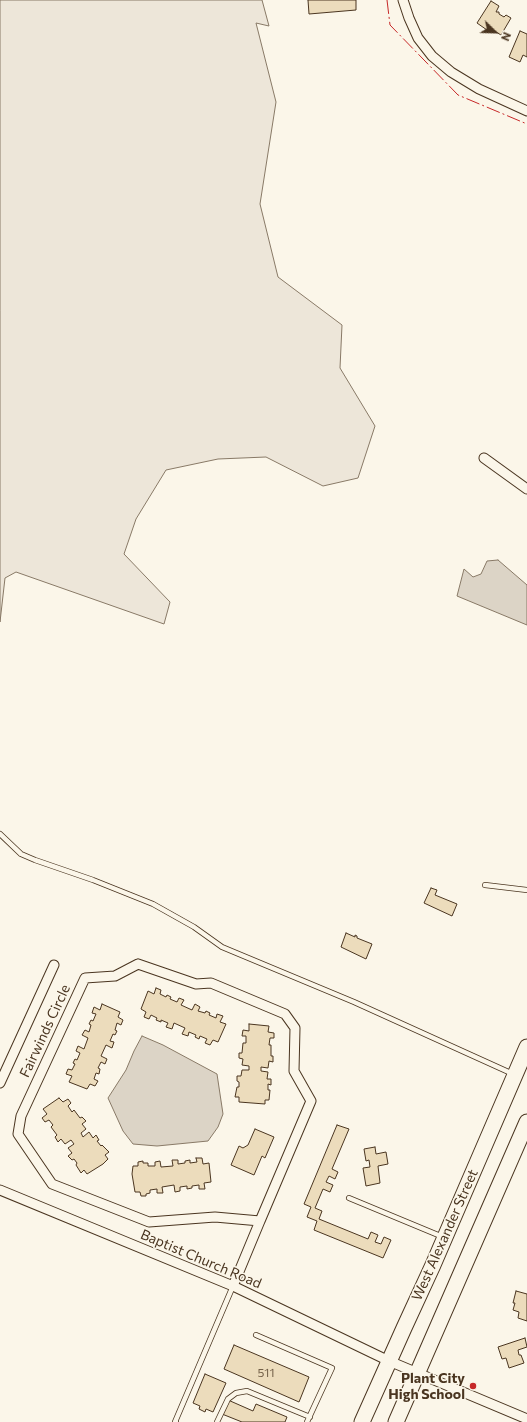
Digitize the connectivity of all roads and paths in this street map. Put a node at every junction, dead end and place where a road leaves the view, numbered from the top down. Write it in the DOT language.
graph roads {
  1 [pos="404,0"];
  2 [pos="527,111"];
  3 [pos="484,458"];
  4 [pos="527,489"];
  5 [pos="0,834"];
  6 [pos="485,885"];
  7 [pos="527,890"];
  8 [pos="54,965"];
  9 [pos="527,1047"];
  10 [pos="515,1075"];
  11 [pos="0,1083"];
  12 [pos="527,1122"];
  13 [pos="0,1190"];
  14 [pos="349,1198"];
  15 [pos="260,1222"];
  16 [pos="445,1237"];
  17 [pos="233,1286"];
  18 [pos="256,1335"];
  19 [pos="389,1361"];
  20 [pos="417,1373"];
  21 [pos="310,1416"];
  22 [pos="527,1419"];
  23 [pos="175,1422"];
  24 [pos="217,1422"];
  25 [pos="307,1422"];
  26 [pos="362,1422"];
  27 [pos="396,1422"];
  1 -- 2 [label="street"];
  3 -- 4 [label="street"];
  5 -- 10 [label="lane"];
  6 -- 7 [label="lane"];
  8 -- 11 [label="street"];
  9 -- 10 [label="main road, West Alexander Street"];
  10 -- 16 [label="main road, West Alexander Street"];
  12 -- 20 [label="main road, West Alexander Street"];
  13 -- 17 [label="street, Baptist Church Road"];
  14 -- 16 [label="lane"];
  15 -- 15 [label="street, Fairwinds Circle"];
  15 -- 17 [label="street, Fairwinds Circle"];
  16 -- 19 [label="main road, West Alexander Street"];
  17 -- 19 [label="street, Baptist Church Road"];
  17 -- 23 [label="lane"];
  18 -- 21 [label="lane"];
  19 -- 20 [label="street, Baptist Church Road"];
  19 -- 26 [label="main road, West Alexander Street"];
  20 -- 22 [label="street, Baptist Church Road"];
  20 -- 27 [label="main road, West Alexander Street"];
  21 -- 24 [label="lane"];
  21 -- 25 [label="lane"];
}
